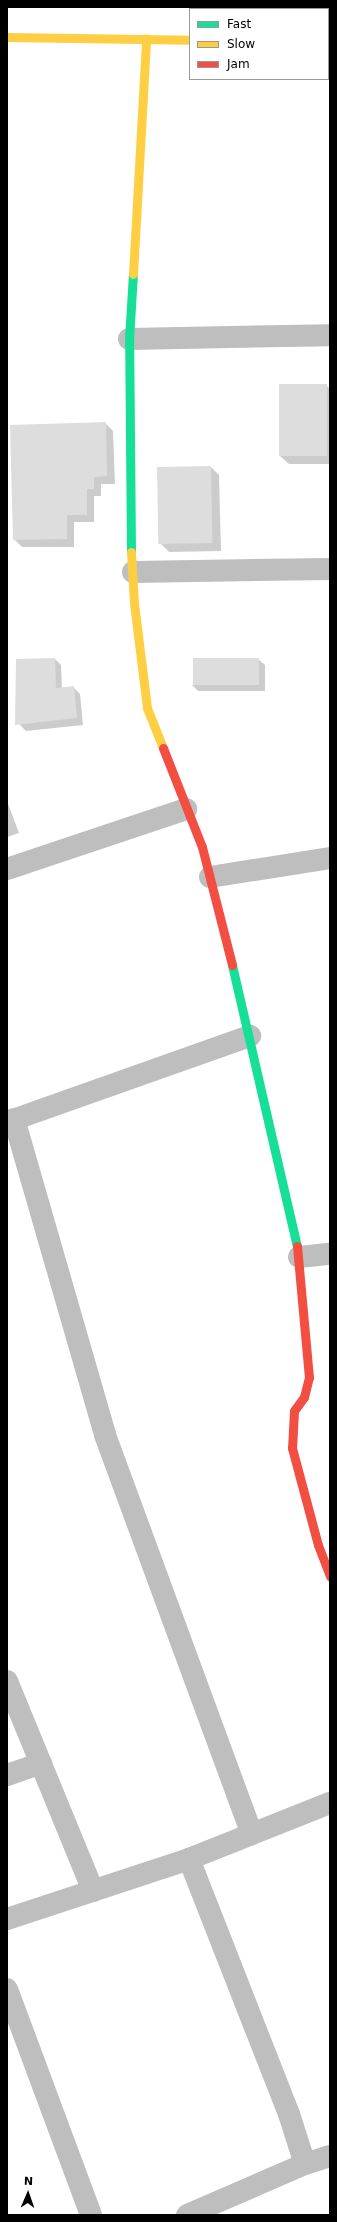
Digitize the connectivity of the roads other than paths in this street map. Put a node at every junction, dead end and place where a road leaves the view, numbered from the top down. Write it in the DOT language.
graph roads {
  1 [pos="7,37"];
  2 [pos="146,38"];
  3 [pos="189,40"];
  4 [pos="330,335"];
  5 [pos="129,339"];
  6 [pos="330,569"];
  7 [pos="133,572"];
  8 [pos="186,809"];
  9 [pos="329,861"];
  10 [pos="7,869"];
  11 [pos="210,877"];
  12 [pos="250,1036"];
  13 [pos="10,1120"];
  14 [pos="330,1254"];
  15 [pos="299,1257"];
  16 [pos="330,1577"];
  17 [pos="7,1681"];
  18 [pos="41,1763"];
  19 [pos="7,1775"];
  20 [pos="330,1803"];
  21 [pos="252,1834"];
  22 [pos="189,1858"];
  23 [pos="93,1891"];
  24 [pos="7,1919"];
  25 [pos="7,1989"];
  26 [pos="330,2156"];
  27 [pos="305,2164"];
  28 [pos="91,2215"];
  29 [pos="187,2215"];
  1 -- 2 [label="street"];
  2 -- 3 [label="street"];
  2 -- 5 [label="street"];
  4 -- 5 [label="street"];
  5 -- 7 [label="street"];
  6 -- 7 [label="street"];
  7 -- 8 [label="street"];
  8 -- 10 [label="street"];
  8 -- 11 [label="street"];
  9 -- 11 [label="street"];
  11 -- 12 [label="street"];
  12 -- 13 [label="street"];
  12 -- 15 [label="street"];
  13 -- 21 [label="street"];
  14 -- 15 [label="street"];
  15 -- 16 [label="street"];
  17 -- 18 [label="street"];
  18 -- 19 [label="street"];
  18 -- 23 [label="street"];
  20 -- 21 [label="street"];
  21 -- 22 [label="street"];
  22 -- 23 [label="street"];
  22 -- 27 [label="street"];
  23 -- 24 [label="street"];
  25 -- 28 [label="street"];
  26 -- 27 [label="street"];
  27 -- 29 [label="street"];
}
